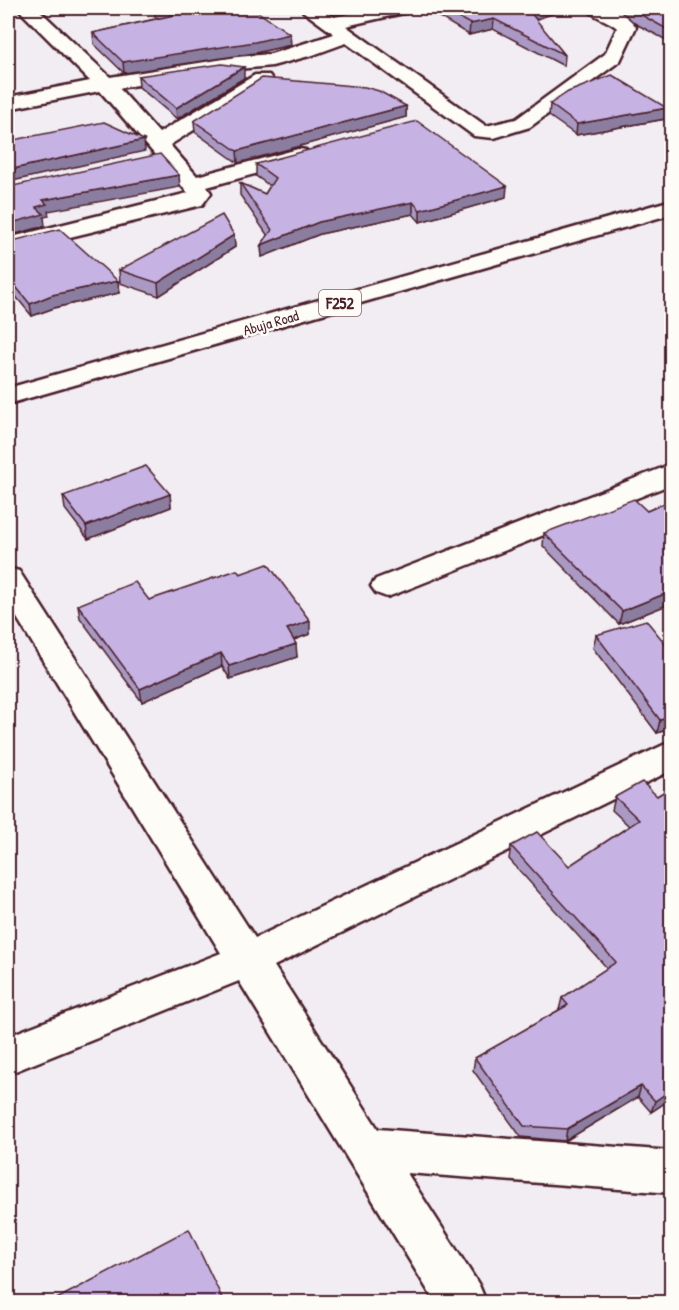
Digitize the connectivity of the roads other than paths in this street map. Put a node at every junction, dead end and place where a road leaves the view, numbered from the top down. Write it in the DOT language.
graph roads {
  1 [pos="310,8"];
  2 [pos="402,8"];
  3 [pos="596,8"];
  4 [pos="36,9"];
  5 [pos="8,15"];
  6 [pos="333,23"];
  7 [pos="349,35"];
  8 [pos="306,51"];
  9 [pos="259,81"];
  10 [pos="283,83"];
  11 [pos="105,84"];
  12 [pos="399,98"];
  13 [pos="8,103"];
  14 [pos="453,113"];
  15 [pos="134,118"];
  16 [pos="430,119"];
  17 [pos="111,123"];
  18 [pos="317,150"];
  19 [pos="156,153"];
  20 [pos="193,184"];
  21 [pos="672,207"];
  22 [pos="8,245"];
  23 [pos="8,396"];
  24 [pos="672,473"];
  25 [pos="8,578"];
  26 [pos="387,586"];
  27 [pos="672,754"];
  28 [pos="248,960"];
  29 [pos="8,1054"];
  30 [pos="368,1149"];
  31 [pos="672,1172"];
  32 [pos="462,1302"];
  1 -- 6 [label="street"];
  2 -- 6 [label="street"];
  3 -- 14 [label="street"];
  4 -- 5 [label="street"];
  4 -- 11 [label="street"];
  6 -- 7 [label="street"];
  7 -- 8 [label="street"];
  7 -- 14 [label="street"];
  8 -- 9 [label="street"];
  8 -- 11 [label="street"];
  9 -- 10 [label="street"];
  9 -- 19 [label="street"];
  11 -- 13 [label="street"];
  11 -- 15 [label="street"];
  12 -- 14 [label="street"];
  14 -- 16 [label="street"];
  15 -- 17 [label="street"];
  15 -- 19 [label="street"];
  18 -- 20 [label="street"];
  19 -- 20 [label="street"];
  20 -- 22 [label="street"];
  21 -- 23 [label="street, Abuja Road / F252"];
  24 -- 26 [label="street"];
  25 -- 28 [label="street"];
  27 -- 28 [label="street"];
  28 -- 29 [label="street"];
  28 -- 30 [label="street"];
  30 -- 31 [label="street"];
  30 -- 32 [label="street"];
}
